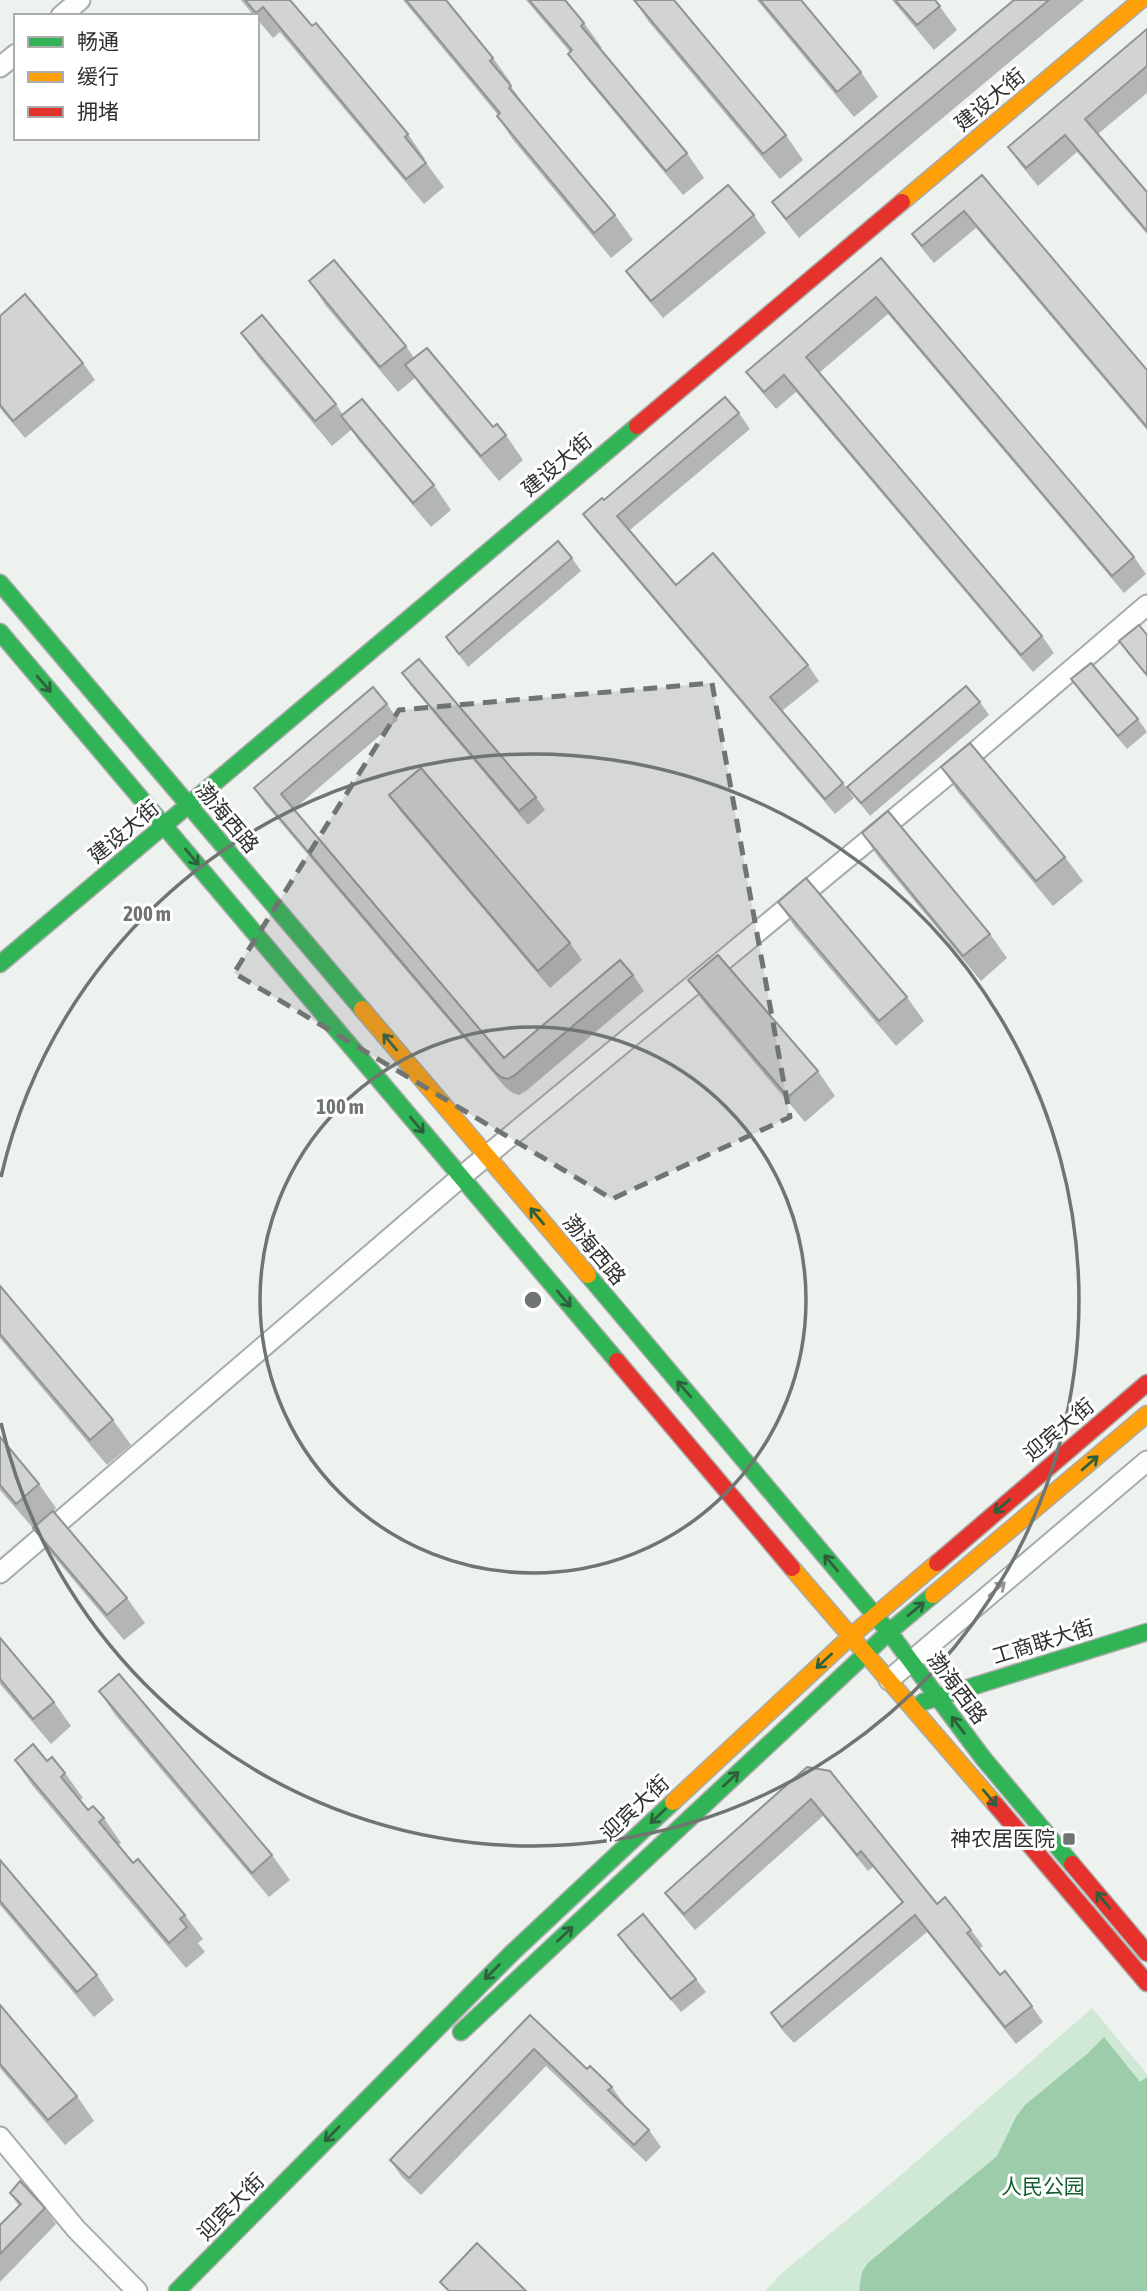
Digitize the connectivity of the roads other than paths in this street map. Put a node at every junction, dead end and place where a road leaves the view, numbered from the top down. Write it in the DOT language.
graph roads {
  1 [pos="80,0"];
  2 [pos="1141,0"];
  3 [pos="63,14"];
  4 [pos="14,56"];
  5 [pos="0,68"];
  6 [pos="0,583"];
  7 [pos="1147,605"];
  8 [pos="0,632"];
  9 [pos="188,804"];
  10 [pos="165,825"];
  11 [pos="0,964"];
  12 [pos="487,1156"];
  13 [pos="461,1177"];
  14 [pos="1147,1383"];
  15 [pos="1147,1414"];
  16 [pos="1147,1461"];
  17 [pos="0,1573"];
  18 [pos="875,1615"];
  19 [pos="889,1632"];
  20 [pos="1147,1632"];
  21 [pos="850,1637"];
  22 [pos="865,1654"];
  23 [pos="911,1662"];
  24 [pos="889,1680"];
  25 [pos="938,1697"];
  26 [pos="911,1706"];
  27 [pos="1147,1952"];
  28 [pos="1147,1983"];
  29 [pos="449,2042"];
  30 [pos="0,2137"];
  31 [pos="137,2291"];
  32 [pos="177,2291"];
  1 -- 3 [label="street"];
  2 -- 9 [label="main road, 建设大街"];
  4 -- 5 [label="street"];
  6 -- 9 [label="main road, 渤海西路"];
  7 -- 12 [label="street"];
  8 -- 10 [label="main road, 渤海西路, one-way"];
  9 -- 10 [label="main road, 建设大街"];
  12 -- 9 [label="main road, 渤海西路, one-way"];
  10 -- 11 [label="main road, 建设大街"];
  10 -- 13 [label="main road, 渤海西路, one-way"];
  12 -- 13 [label="street"];
  18 -- 12 [label="main road, 渤海西路, one-way"];
  13 -- 17 [label="street"];
  13 -- 21 [label="main road, 渤海西路, one-way"];
  14 -- 18 [label="main road, 迎宾大街, one-way"];
  19 -- 15 [label="main road, one-way"];
  23 -- 16 [label="street, one-way"];
  18 -- 19 [label="main road, 渤海西路"];
  18 -- 21 [label="main road, 迎宾大街"];
  19 -- 22 [label="main road"];
  19 -- 23 [label="main road, 渤海西路"];
  20 -- 25 [label="main road, 工商联大街"];
  21 -- 22 [label="main road, 渤海西路"];
  21 -- 32 [label="main road, 迎宾大街, one-way"];
  22 -- 24 [label="main road, 渤海西路"];
  29 -- 22 [label="main road, one-way"];
  23 -- 24 [label="street"];
  23 -- 25 [label="main road, 渤海西路"];
  24 -- 26 [label="main road, 渤海西路"];
  25 -- 26 [label="main road, 工商联大街"];
  27 -- 25 [label="main road, 渤海西路, one-way"];
  26 -- 28 [label="main road, 渤海西路, one-way"];
  30 -- 31 [label="street"];
}
